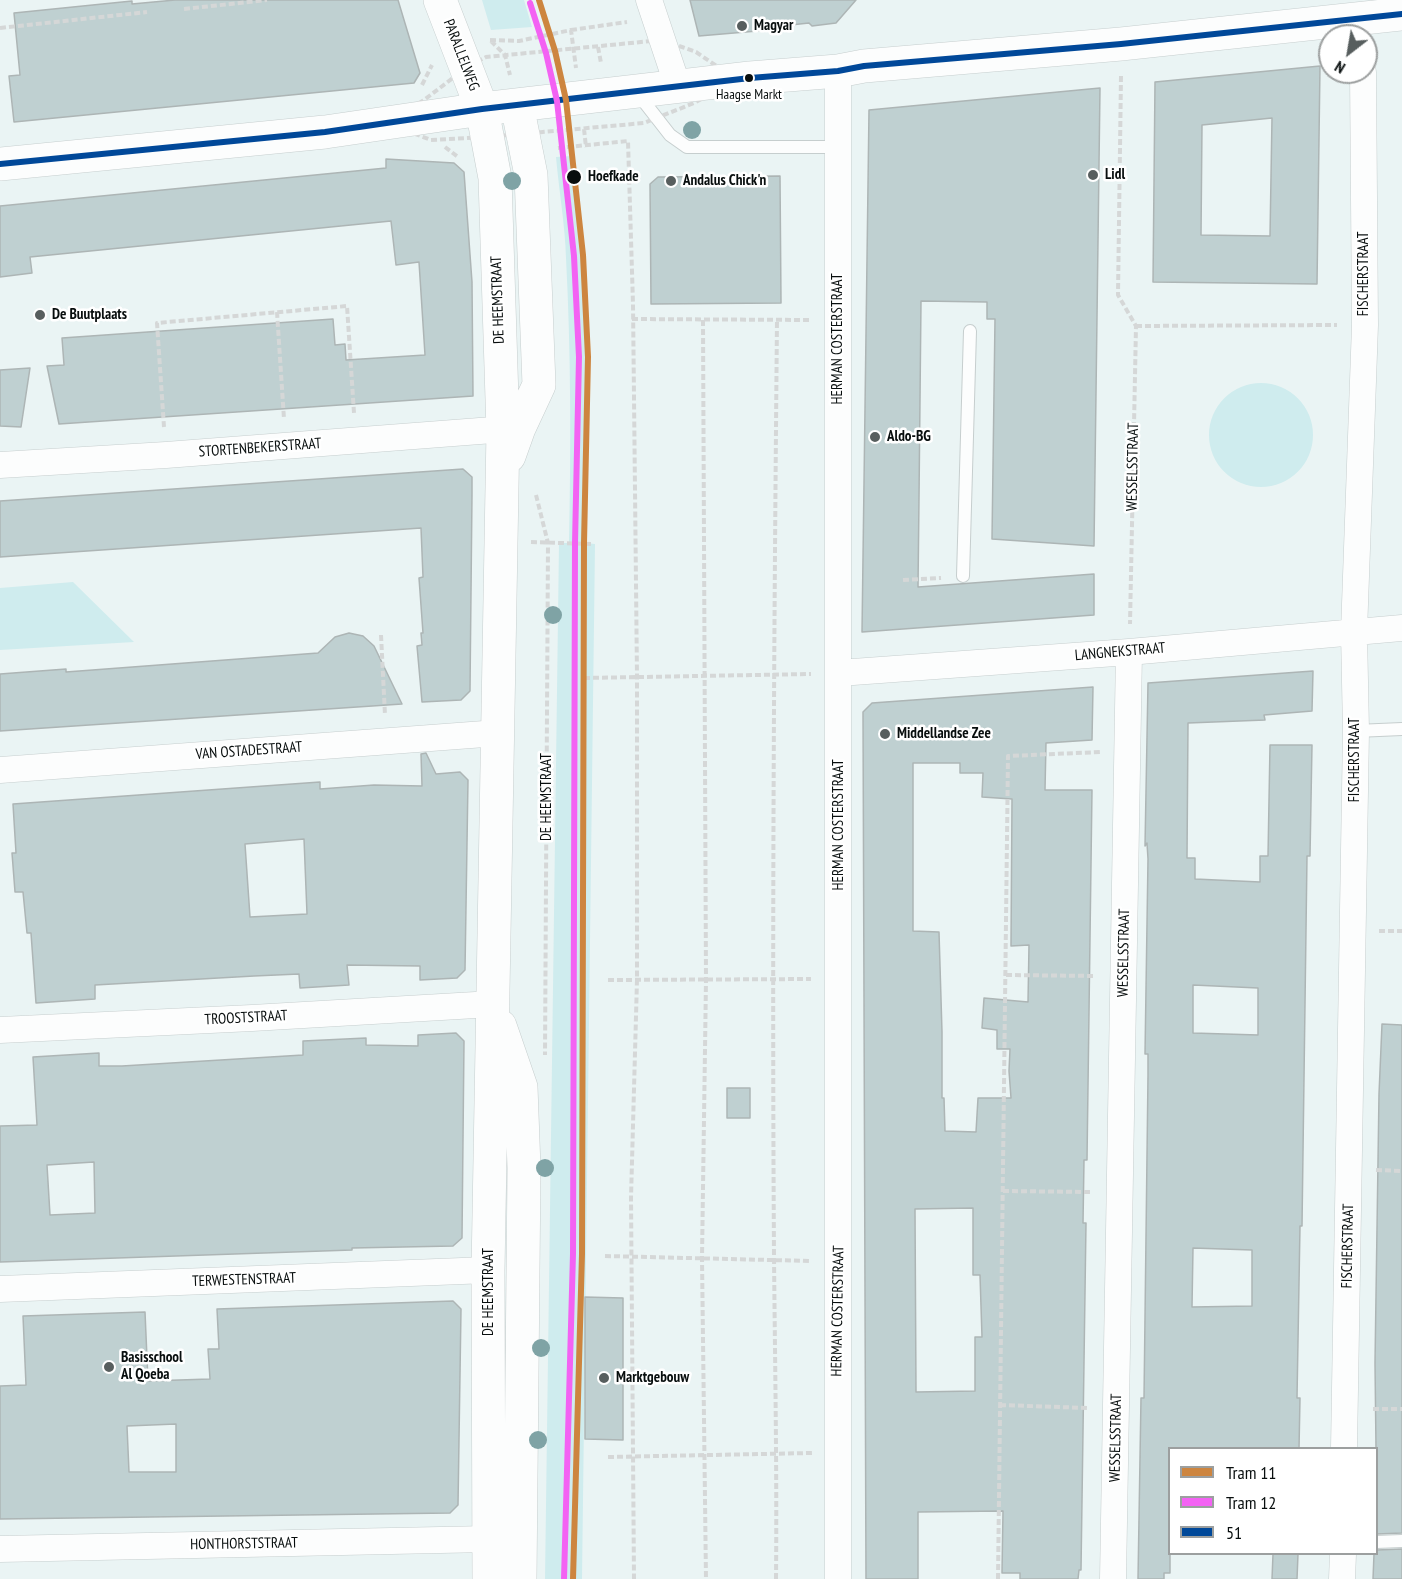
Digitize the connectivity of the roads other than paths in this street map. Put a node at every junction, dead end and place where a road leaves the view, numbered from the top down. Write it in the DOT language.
graph roads {
  1 [pos="440,0"];
  2 [pos="1402,14"];
  3 [pos="656,19"];
  4 [pos="1371,24"];
  5 [pos="1318,30"];
  6 [pos="838,71"];
  7 [pos="1362,84"];
  8 [pos="678,87"];
  9 [pos="637,92"];
  10 [pos="517,105"];
  11 [pos="482,109"];
  12 [pos="838,147"];
  13 [pos="0,164"];
  14 [pos="970,331"];
  15 [pos="511,430"];
  16 [pos="0,465"];
  17 [pos="963,576"];
  18 [pos="1402,628"];
  19 [pos="1354,632"];
  20 [pos="1129,652"];
  21 [pos="838,673"];
  22 [pos="1402,729"];
  23 [pos="1356,731"];
  24 [pos="498,733"];
  25 [pos="0,770"];
  26 [pos="493,1004"];
  27 [pos="0,1030"];
  28 [pos="488,1270"];
  29 [pos="0,1289"];
  30 [pos="1344,1447"];
  31 [pos="489,1539"];
  32 [pos="1402,1541"];
  33 [pos="1378,1542"];
  34 [pos="0,1549"];
  35 [pos="1343,1555"];
  36 [pos="489,1579"];
  37 [pos="520,1579"];
  38 [pos="838,1579"];
  39 [pos="1113,1579"];
  40 [pos="1342,1579"];
  1 -- 11 [label="street, PARALLELWEG"];
  2 -- 4 [label="street"];
  3 -- 8 [label="street"];
  5 -- 6 [label="street"];
  6 -- 8 [label="street"];
  6 -- 12 [label="street, HERMAN COSTERSTRAAT"];
  7 -- 19 [label="street, FISCHERSTRAAT"];
  8 -- 9 [label="street"];
  9 -- 10 [label="street"];
  9 -- 12 [label="lane"];
  10 -- 11 [label="street"];
  10 -- 15 [label="street, DE HEEMSTRAAT"];
  11 -- 13 [label="street"];
  11 -- 15 [label="street, DE HEEMSTRAAT"];
  12 -- 21 [label="street, HERMAN COSTERSTRAAT"];
  14 -- 17 [label="lane"];
  15 -- 16 [label="street, STORTENBEKERSTRAAT"];
  15 -- 24 [label="street, DE HEEMSTRAAT"];
  18 -- 19 [label="street, LANGNEKSTRAAT"];
  19 -- 20 [label="street, LANGNEKSTRAAT"];
  19 -- 23 [label="street, FISCHERSTRAAT"];
  20 -- 21 [label="street, LANGNEKSTRAAT"];
  20 -- 39 [label="street, WESSELSSTRAAT"];
  21 -- 38 [label="street, HERMAN COSTERSTRAAT"];
  22 -- 23 [label="lane"];
  23 -- 30 [label="street, FISCHERSTRAAT"];
  24 -- 25 [label="street, VAN OSTADESTRAAT"];
  24 -- 26 [label="street, DE HEEMSTRAAT"];
  26 -- 27 [label="street, TROOSTSTRAAT"];
  26 -- 28 [label="street, DE HEEMSTRAAT"];
  26 -- 37 [label="street, DE HEEMSTRAAT"];
  28 -- 29 [label="street, TERWESTENSTRAAT"];
  28 -- 31 [label="street, DE HEEMSTRAAT"];
  31 -- 34 [label="street, HONTHORSTSTRAAT"];
  31 -- 36 [label="street, DE HEEMSTRAAT"];
  32 -- 33 [label="lane"];
  35 -- 40 [label="street"];
}
